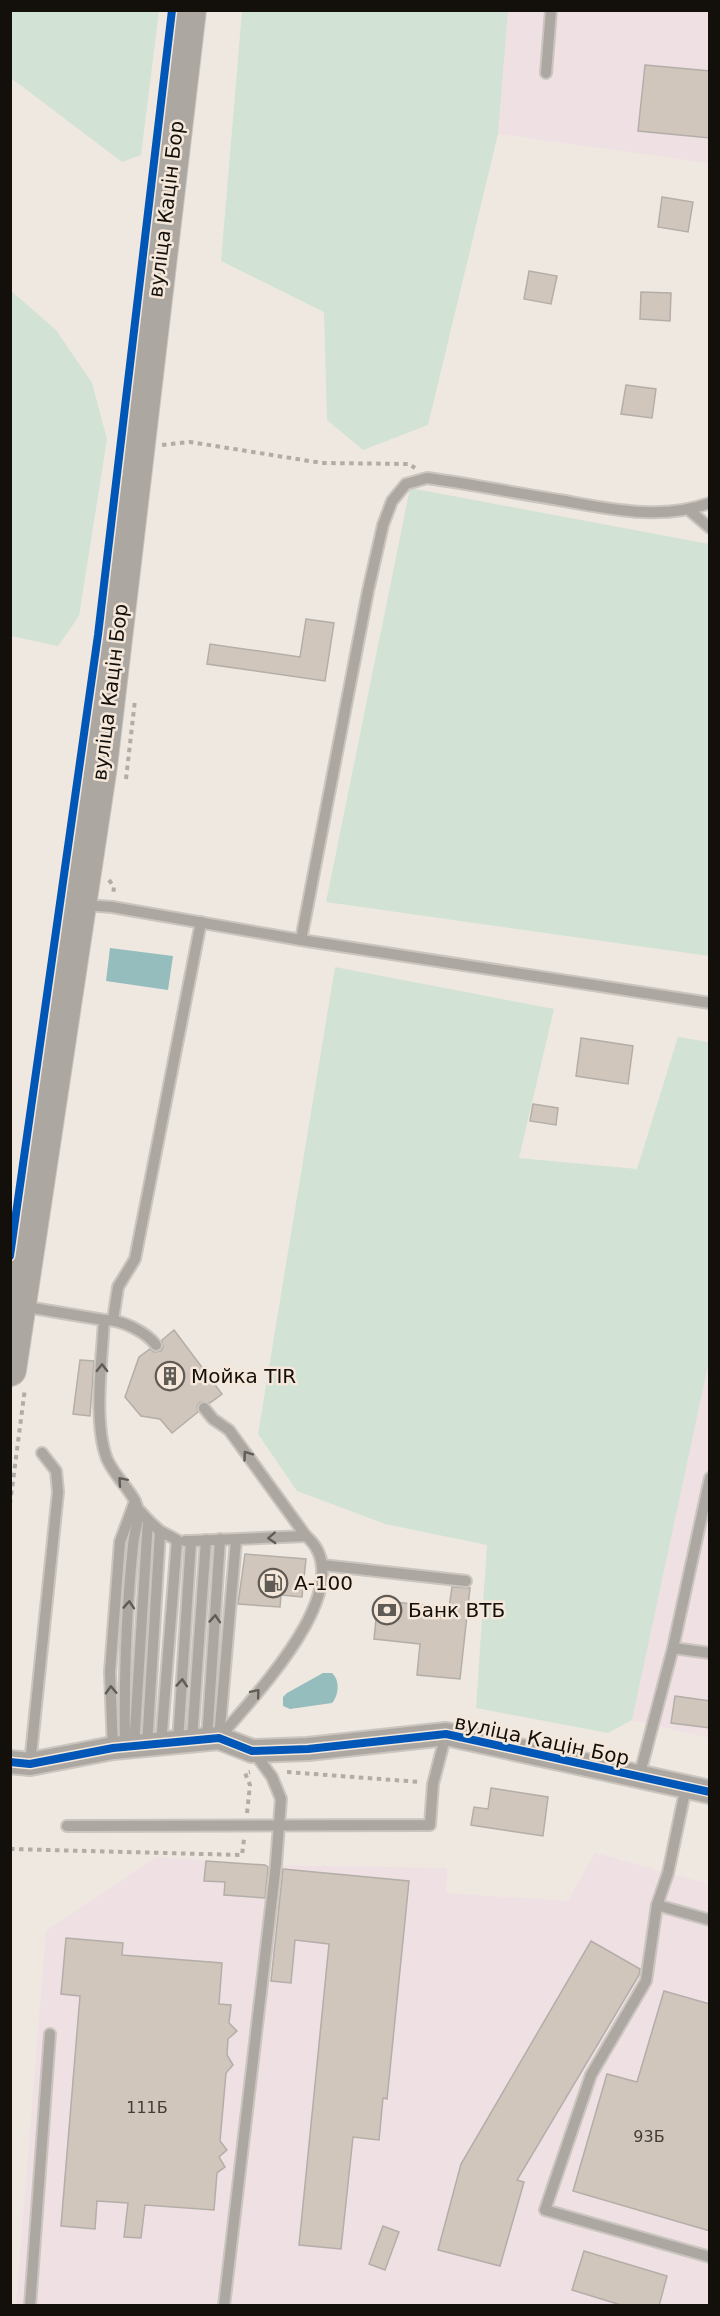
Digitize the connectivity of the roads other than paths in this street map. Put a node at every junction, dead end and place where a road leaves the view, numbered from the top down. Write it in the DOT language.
graph roads {
  1 [pos="190,10"];
  2 [pos="551,10"];
  3 [pos="546,73"];
  4 [pos="710,502"];
  5 [pos="688,510"];
  6 [pos="710,528"];
  7 [pos="81,904"];
  8 [pos="201,922"];
  9 [pos="302,939"];
  10 [pos="710,1003"];
  11 [pos="20,1305"];
  12 [pos="109,1320"];
  13 [pos="156,1345"];
  14 [pos="10,1370"];
  15 [pos="204,1408"];
  16 [pos="42,1453"];
  17 [pos="710,1479"];
  18 [pos="137,1506"];
  19 [pos="148,1520"];
  20 [pos="160,1531"];
  21 [pos="306,1536"];
  22 [pos="220,1539"];
  23 [pos="177,1540"];
  24 [pos="206,1540"];
  25 [pos="236,1540"];
  26 [pos="191,1541"];
  27 [pos="322,1565"];
  28 [pos="466,1581"];
  29 [pos="673,1648"];
  30 [pos="710,1653"];
  31 [pos="446,1734"];
  32 [pos="164,1744"];
  33 [pos="252,1751"];
  34 [pos="20,1763"];
  35 [pos="639,1777"];
  36 [pos="686,1787"];
  37 [pos="710,1792"];
  38 [pos="279,1825"];
  39 [pos="67,1826"];
  40 [pos="657,1905"];
  41 [pos="710,1920"];
  42 [pos="50,2034"];
  43 [pos="710,2257"];
  44 [pos="30,2306"];
  45 [pos="224,2306"];
  1 -- 7 [label="main road, вуліца Кацін Бор"];
  2 -- 3 [label="lane"];
  4 -- 5 [label="lane"];
  5 -- 6 [label="lane"];
  5 -- 9 [label="lane"];
  7 -- 8 [label="lane"];
  7 -- 11 [label="main road, вуліца Кацін Бор"];
  8 -- 9 [label="lane"];
  8 -- 12 [label="lane"];
  9 -- 10 [label="lane"];
  11 -- 12 [label="lane"];
  11 -- 14 [label="main road, вуліца Кацін Бор"];
  12 -- 13 [label="lane"];
  18 -- 12 [label="lane, one-way"];
  21 -- 15 [label="lane, one-way"];
  16 -- 34 [label="lane"];
  17 -- 29 [label="lane"];
  18 -- 19 [label="lane"];
  32 -- 18 [label="lane, one-way"];
  19 -- 20 [label="lane"];
  19 -- 32 [label="lane"];
  20 -- 23 [label="lane"];
  20 -- 32 [label="lane"];
  21 -- 25 [label="lane, one-way"];
  21 -- 27 [label="lane"];
  22 -- 24 [label="lane"];
  22 -- 25 [label="lane"];
  32 -- 22 [label="lane, one-way"];
  23 -- 26 [label="lane"];
  23 -- 32 [label="lane"];
  24 -- 26 [label="lane"];
  24 -- 32 [label="lane"];
  25 -- 32 [label="lane"];
  32 -- 26 [label="lane, one-way"];
  27 -- 28 [label="lane"];
  32 -- 27 [label="lane, one-way"];
  29 -- 30 [label="lane"];
  29 -- 35 [label="lane"];
  31 -- 33 [label="street, вуліца Кацін Бор"];
  31 -- 35 [label="street, вуліца Кацін Бор"];
  31 -- 38 [label="lane"];
  32 -- 33 [label="street, вуліца Кацін Бор"];
  32 -- 34 [label="street"];
  33 -- 38 [label="lane"];
  35 -- 36 [label="street, вуліца Кацін Бор"];
  36 -- 37 [label="street, вуліца Кацін Бор"];
  36 -- 40 [label="lane"];
  38 -- 39 [label="lane"];
  38 -- 45 [label="lane"];
  40 -- 41 [label="lane"];
  40 -- 43 [label="lane"];
  42 -- 44 [label="lane"];
}
